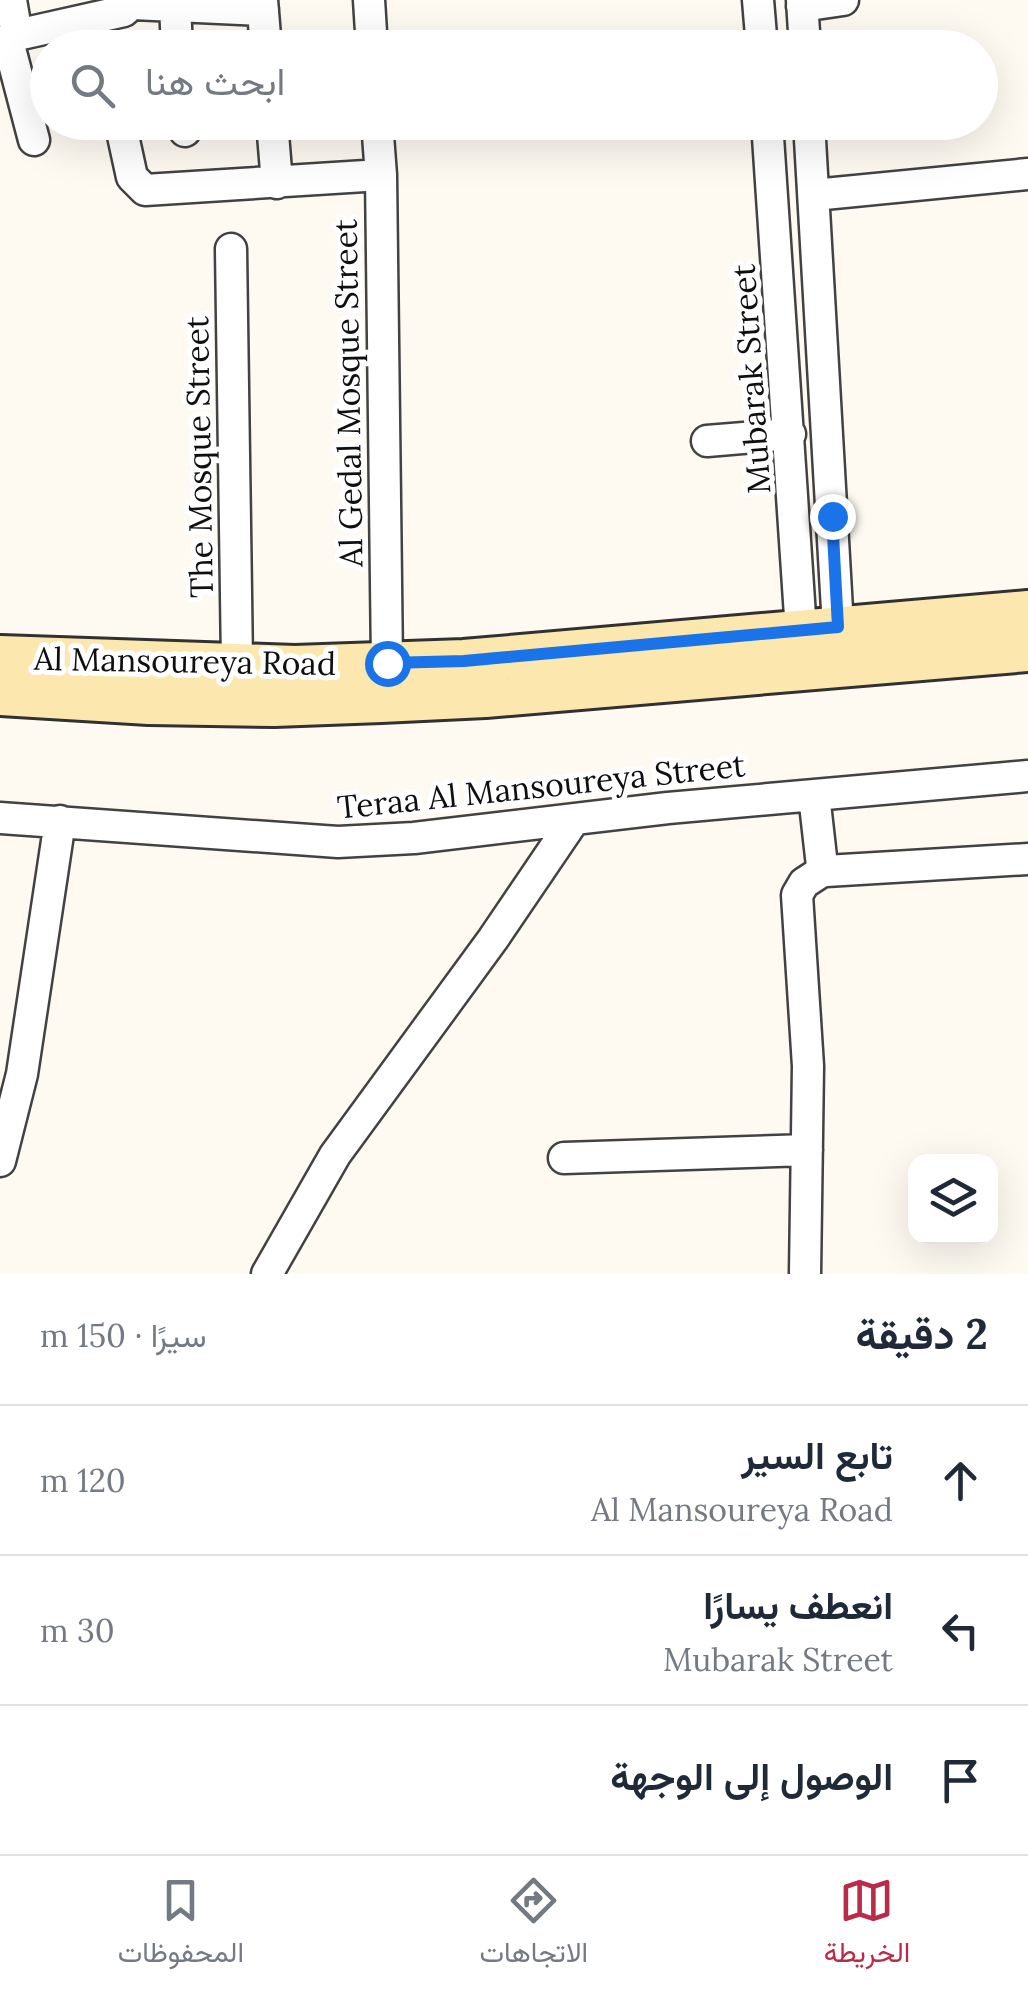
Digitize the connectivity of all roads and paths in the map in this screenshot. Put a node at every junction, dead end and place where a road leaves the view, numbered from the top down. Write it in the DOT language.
graph roads {
  1 [pos="11,0"];
  2 [pos="369,0"];
  3 [pos="758,0"];
  4 [pos="843,0"];
  5 [pos="133,2"];
  6 [pos="802,3"];
  7 [pos="262,5"];
  8 [pos="175,6"];
  9 [pos="49,30"];
  10 [pos="173,30"];
  11 [pos="264,30"];
  12 [pos="371,30"];
  13 [pos="760,30"];
  14 [pos="804,30"];
  15 [pos="8,40"];
  16 [pos="30,125"];
  17 [pos="124,140"];
  18 [pos="273,140"];
  19 [pos="378,140"];
  20 [pos="769,140"];
  21 [pos="810,140"];
  22 [pos="1028,174"];
  23 [pos="381,175"];
  24 [pos="277,183"];
  25 [pos="814,196"];
  26 [pos="231,249"];
  27 [pos="822,331"];
  28 [pos="783,334"];
  29 [pos="790,434"];
  30 [pos="707,441"];
  31 [pos="1028,612"];
  32 [pos="819,629"];
  33 [pos="1028,650"];
  34 [pos="0,656"];
  35 [pos="237,663"];
  36 [pos="387,663"];
  37 [pos="149,683"];
  38 [pos="0,694"];
  39 [pos="1028,776"];
  40 [pos="814,795"];
  41 [pos="0,818"];
  42 [pos="60,821"];
  43 [pos="573,821"];
  44 [pos="1028,859"];
  45 [pos="824,870"];
  46 [pos="807,1150"];
  47 [pos="564,1158"];
  48 [pos="0,1161"];
  49 [pos="267,1274"];
  50 [pos="805,1274"];
  1 -- 15 [label="street"];
  2 -- 12 [label="street"];
  3 -- 13 [label="street"];
  4 -- 6 [label="street"];
  5 -- 8 [label="street"];
  5 -- 9 [label="street"];
  6 -- 14 [label="street"];
  7 -- 8 [label="street"];
  7 -- 11 [label="street"];
  8 -- 10 [label="street"];
  15 -- 16 [label="street"];
  17 -- 24 [label="street"];
  18 -- 24 [label="street"];
  19 -- 23 [label="street, Al Gedal Mosque Street"];
  20 -- 28 [label="street, Mubarak Street"];
  21 -- 25 [label="street"];
  22 -- 25 [label="street"];
  23 -- 24 [label="street"];
  23 -- 36 [label="street, Al Gedal Mosque Street"];
  25 -- 27 [label="street"];
  26 -- 35 [label="street, The Mosque Street"];
  27 -- 28 [label="street"];
  27 -- 32 [label="street"];
  28 -- 29 [label="street, Mubarak Street"];
  29 -- 30 [label="street"];
  29 -- 32 [label="street, Mubarak Street"];
  31 -- 32 [label="main road, Al Mansoureya Road"];
  32 -- 36 [label="main road, Al Mansoureya Road"];
  33 -- 37 [label="main road, Al Mansoureya Road"];
  34 -- 37 [label="main road, Al Mansoureya Road"];
  35 -- 36 [label="main road, Al Mansoureya Road"];
  35 -- 37 [label="main road, Al Mansoureya Road"];
  37 -- 38 [label="main road, Al Mansoureya Road"];
  39 -- 40 [label="street, Teraa Al Mansoureya Street"];
  40 -- 43 [label="street, Teraa Al Mansoureya Street"];
  40 -- 45 [label="street"];
  41 -- 42 [label="street, Teraa Al Mansoureya Street"];
  42 -- 43 [label="street, Teraa Al Mansoureya Street"];
  42 -- 48 [label="street"];
  43 -- 49 [label="street"];
  44 -- 45 [label="street"];
  45 -- 46 [label="street"];
  46 -- 47 [label="street"];
  46 -- 50 [label="street"];
}
